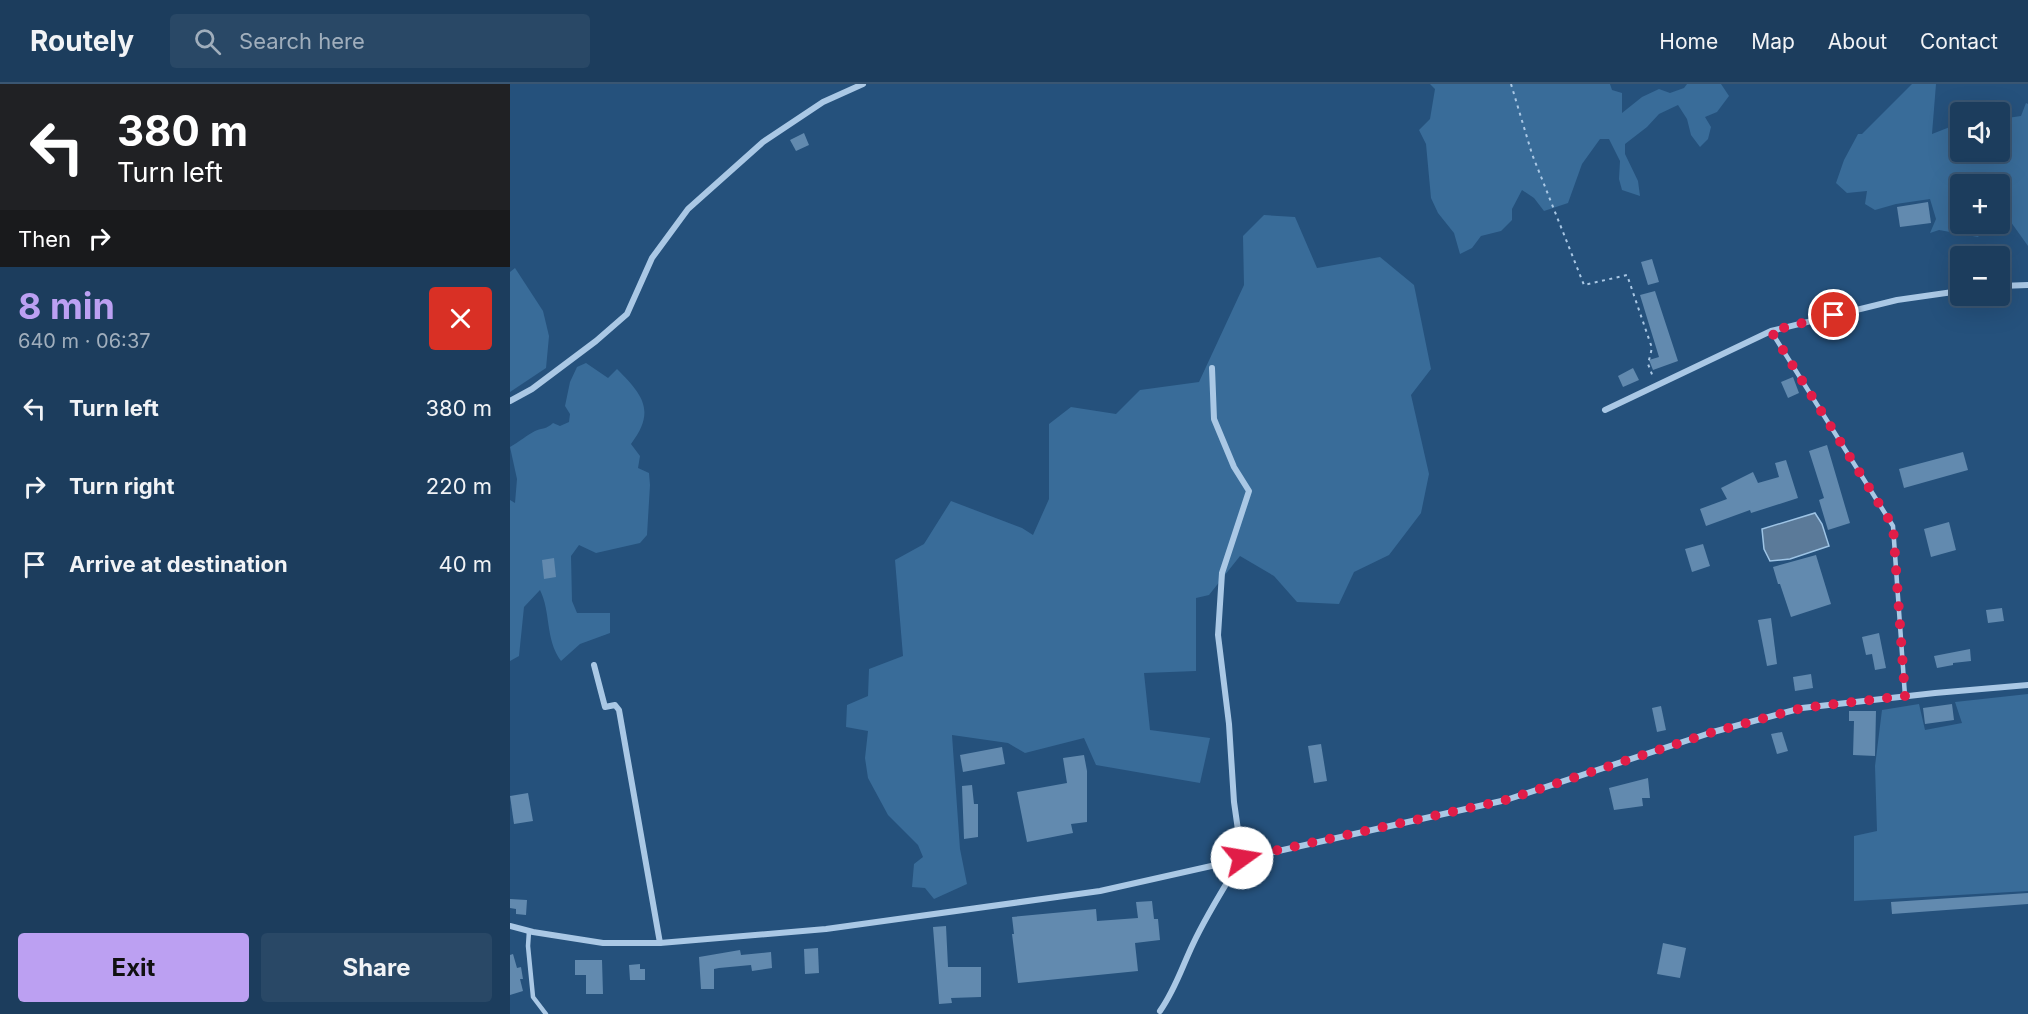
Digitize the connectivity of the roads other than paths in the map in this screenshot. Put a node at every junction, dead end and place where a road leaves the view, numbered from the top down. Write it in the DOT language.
graph roads {
  1 [pos="863,84"];
  2 [pos="2028,285"];
  3 [pos="2010,286"];
  4 [pos="1950,292"];
  5 [pos="1771,331"];
  6 [pos="1212,368"];
  7 [pos="510,401"];
  8 [pos="1605,410"];
  9 [pos="594,665"];
  10 [pos="2028,685"];
  11 [pos="1905,696"];
  12 [pos="1242,858"];
  13 [pos="510,926"];
  14 [pos="529,931"];
  15 [pos="660,943"];
  16 [pos="1160,1011"];
  17 [pos="546,1014"];
  1 -- 7 [label="street"];
  2 -- 3 [label="street"];
  4 -- 5 [label="street"];
  5 -- 8 [label="street"];
  5 -- 11 [label="lane"];
  6 -- 12 [label="street"];
  9 -- 15 [label="street"];
  10 -- 11 [label="street"];
  11 -- 12 [label="street"];
  12 -- 15 [label="street"];
  12 -- 16 [label="street"];
  13 -- 14 [label="street"];
  14 -- 15 [label="street"];
  14 -- 17 [label="lane"];
}
